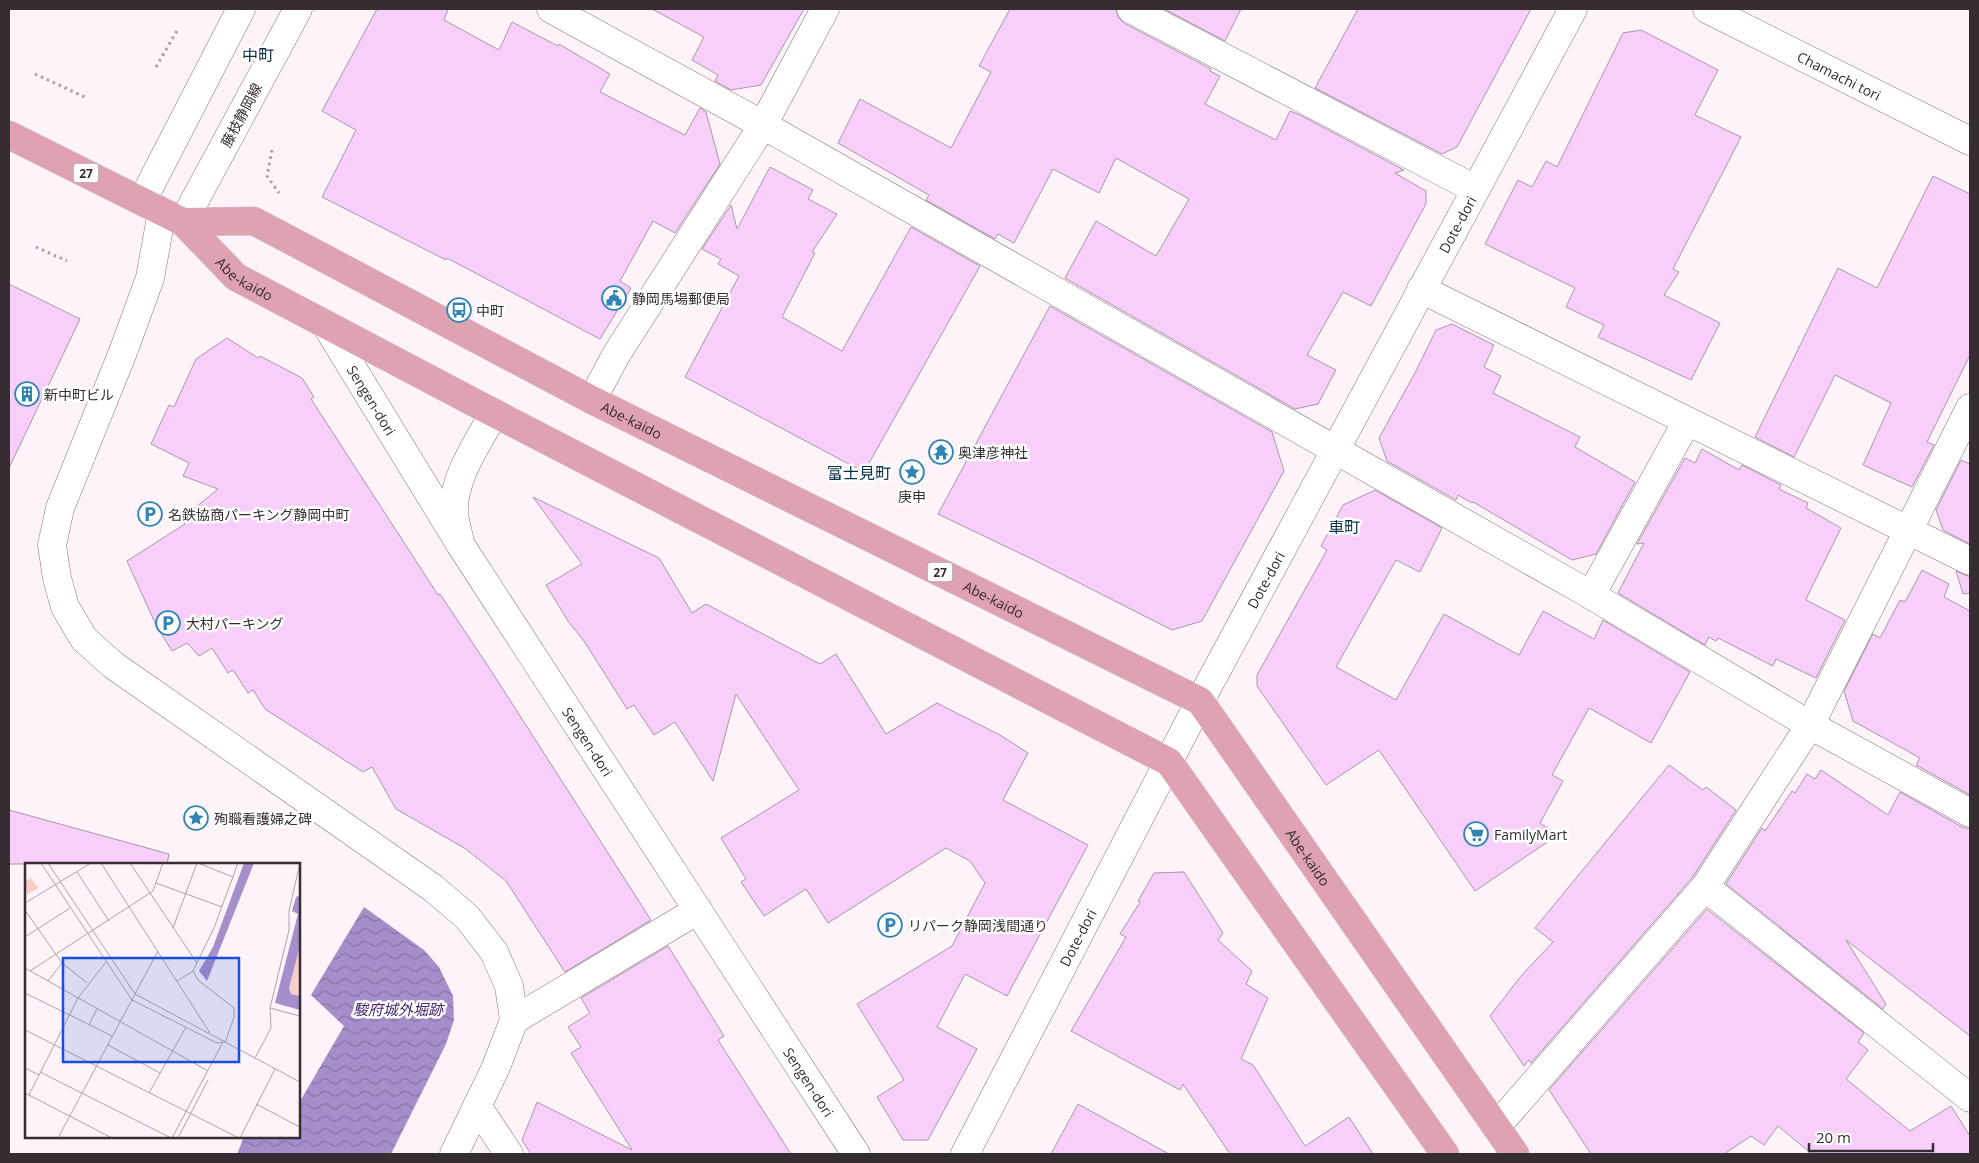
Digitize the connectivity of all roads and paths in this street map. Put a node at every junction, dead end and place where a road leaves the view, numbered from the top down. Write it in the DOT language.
graph roads {
  1 [pos="241,9"];
  2 [pos="298,9"];
  3 [pos="551,9"];
  4 [pos="825,9"];
  5 [pos="1131,9"];
  6 [pos="1573,9"];
  7 [pos="1708,9"];
  8 [pos="178,29"];
  9 [pos="156,67"];
  10 [pos="35,74"];
  11 [pos="87,98"];
  12 [pos="763,125"];
  13 [pos="9,135"];
  14 [pos="1970,141"];
  15 [pos="272,150"];
  16 [pos="1475,189"];
  17 [pos="280,195"];
  18 [pos="162,211"];
  19 [pos="36,246"];
  20 [pos="67,261"];
  21 [pos="1421,289"];
  22 [pos="326,325"];
  23 [pos="592,400"];
  24 [pos="1970,408"];
  25 [pos="494,413"];
  26 [pos="1687,421"];
  27 [pos="1334,450"];
  28 [pos="1909,530"];
  29 [pos="460,544"];
  30 [pos="1970,561"];
  31 [pos="1590,595"];
  32 [pos="1200,701"];
  33 [pos="1810,725"];
  34 [pos="1169,762"];
  35 [pos="1970,813"];
  36 [pos="1705,886"];
  37 [pos="698,910"];
  38 [pos="514,1020"];
  39 [pos="1970,1098"];
  40 [pos="477,1106"];
  41 [pos="1496,1127"];
  42 [pos="454,1154"];
  43 [pos="510,1154"];
  44 [pos="856,1154"];
  45 [pos="965,1154"];
  46 [pos="1444,1154"];
  47 [pos="1515,1154"];
  1 -- 18 [label="street"];
  2 -- 18 [label="street, 藤枝静岡線"];
  3 -- 12 [label="street"];
  4 -- 12 [label="street"];
  5 -- 16 [label="street"];
  6 -- 16 [label="street, Dote-dori"];
  7 -- 14 [label="street, Chamachi tori"];
  8 -- 9 [label="path"];
  10 -- 11 [label="path"];
  12 -- 23 [label="street"];
  12 -- 27 [label="street"];
  13 -- 18 [label="main road, 27"];
  15 -- 17 [label="path"];
  16 -- 21 [label="street, Dote-dori"];
  18 -- 22 [label="main road, Abe-kaido / 27"];
  18 -- 23 [label="main road, Abe-kaido / 27"];
  18 -- 38 [label="street"];
  19 -- 20 [label="path"];
  21 -- 26 [label="street"];
  21 -- 27 [label="street, Dote-dori"];
  22 -- 25 [label="main road, Abe-kaido / 27"];
  22 -- 29 [label="street, Sengen-dori"];
  23 -- 32 [label="main road, Abe-kaido / 27"];
  24 -- 28 [label="street"];
  25 -- 29 [label="street"];
  25 -- 34 [label="main road, Abe-kaido / 27"];
  26 -- 28 [label="street"];
  26 -- 31 [label="street"];
  27 -- 31 [label="street"];
  27 -- 32 [label="street, Dote-dori"];
  28 -- 30 [label="street"];
  28 -- 33 [label="street"];
  29 -- 37 [label="street, Sengen-dori"];
  31 -- 33 [label="street"];
  32 -- 34 [label="street, Dote-dori"];
  32 -- 41 [label="main road, Abe-kaido / 27"];
  33 -- 35 [label="street"];
  33 -- 36 [label="street"];
  34 -- 45 [label="street, Dote-dori"];
  34 -- 46 [label="main road, Abe-kaido / 27"];
  36 -- 39 [label="street"];
  36 -- 41 [label="street"];
  37 -- 38 [label="street"];
  37 -- 44 [label="street, Sengen-dori"];
  38 -- 40 [label="street"];
  40 -- 42 [label="street"];
  40 -- 43 [label="street"];
  41 -- 47 [label="main road, Abe-kaido / 27"];
}
